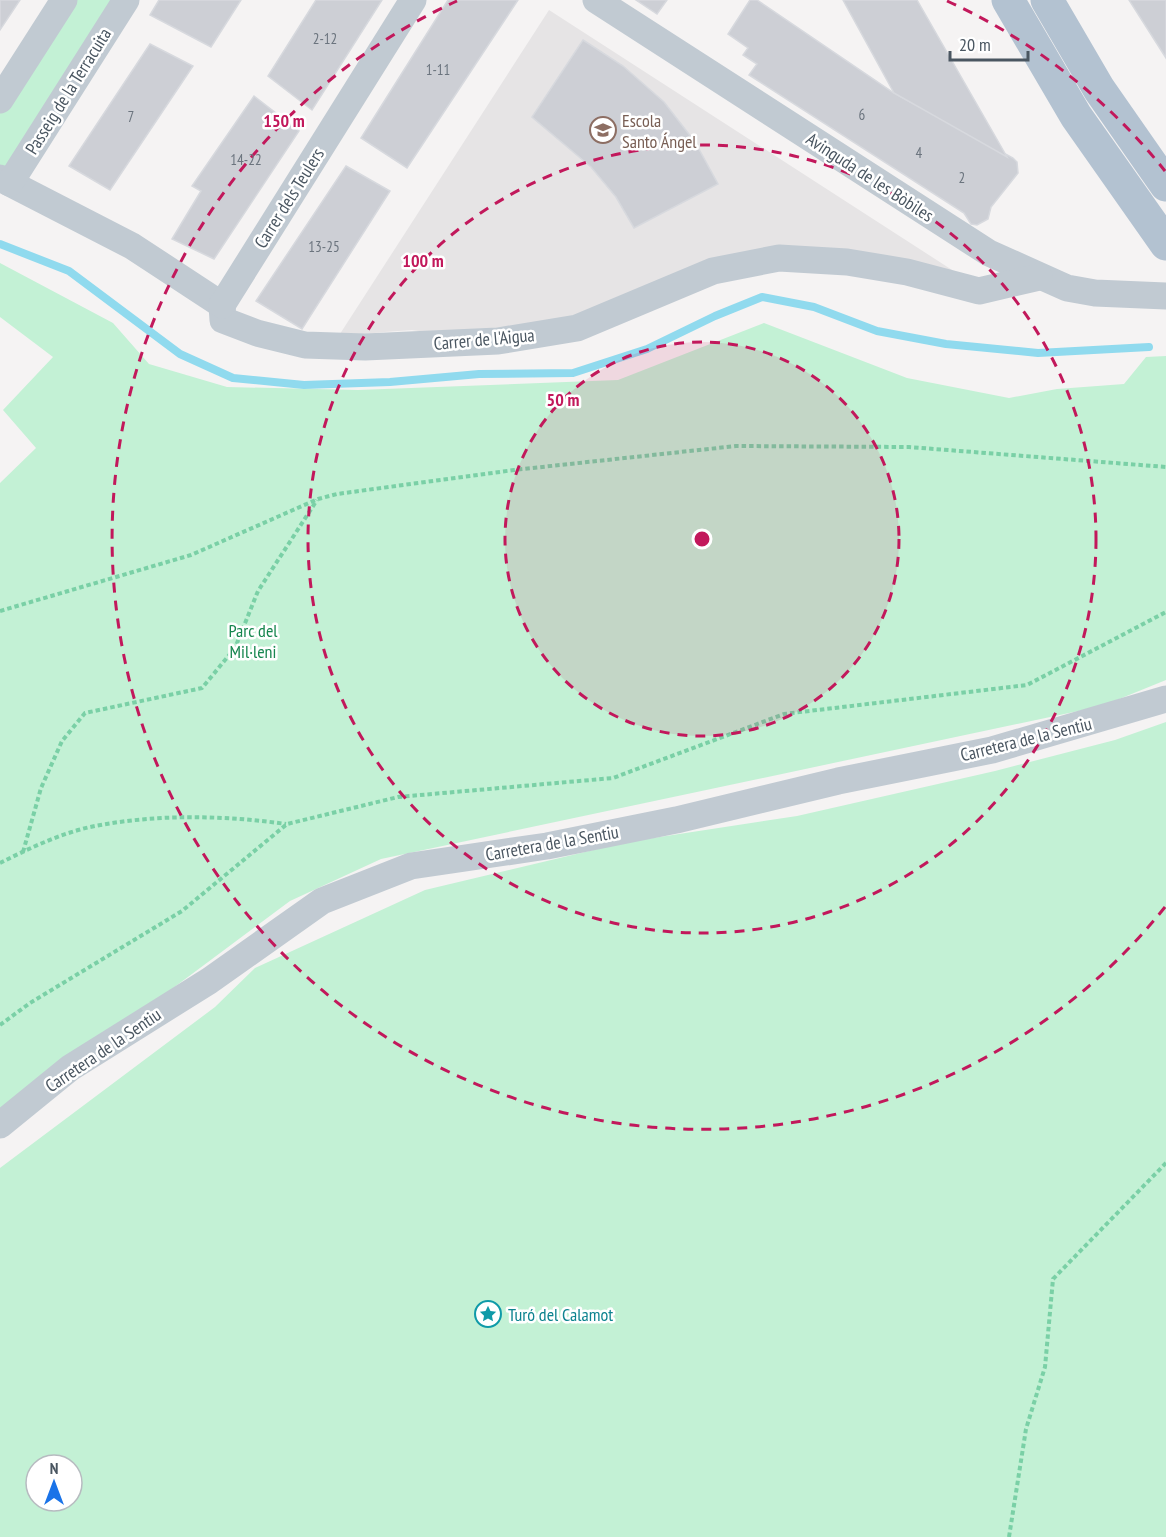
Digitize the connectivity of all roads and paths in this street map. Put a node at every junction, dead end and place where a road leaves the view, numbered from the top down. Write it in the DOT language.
graph roads {
  1 [pos="64,0"];
  2 [pos="126,0"];
  3 [pos="413,0"];
  4 [pos="596,0"];
  5 [pos="1008,0"];
  6 [pos="1047,0"];
  7 [pos="0,100"];
  8 [pos="5,180"];
  9 [pos="1166,185"];
  10 [pos="1166,244"];
  11 [pos="1039,278"];
  12 [pos="1166,296"];
  13 [pos="222,305"];
  14 [pos="1166,467"];
  15 [pos="318,499"];
  16 [pos="0,610"];
  17 [pos="1166,612"];
  18 [pos="1166,699"];
  19 [pos="287,824"];
  20 [pos="23,852"];
  21 [pos="0,863"];
  22 [pos="0,1025"];
  23 [pos="0,1125"];
  24 [pos="1166,1163"];
  25 [pos="1009,1537"];
  1 -- 7 [label="street"];
  2 -- 8 [label="street, Passeig de la Terracuita"];
  3 -- 13 [label="street, Carrer dels Teulers"];
  4 -- 11 [label="street, Avinguda de les Bòbiles"];
  5 -- 10 [label="main road"];
  6 -- 9 [label="main road"];
  8 -- 13 [label="street, Carrer de l'Aigua"];
  11 -- 12 [label="street, Avinguda de les Bòbiles"];
  11 -- 13 [label="street, Carrer de l'Aigua"];
  14 -- 15 [label="path"];
  15 -- 16 [label="path"];
  15 -- 20 [label="path"];
  17 -- 19 [label="path"];
  18 -- 23 [label="street, Carretera de la Sentiu"];
  19 -- 20 [label="path"];
  19 -- 22 [label="path"];
  20 -- 21 [label="path"];
  24 -- 25 [label="path"];
}
